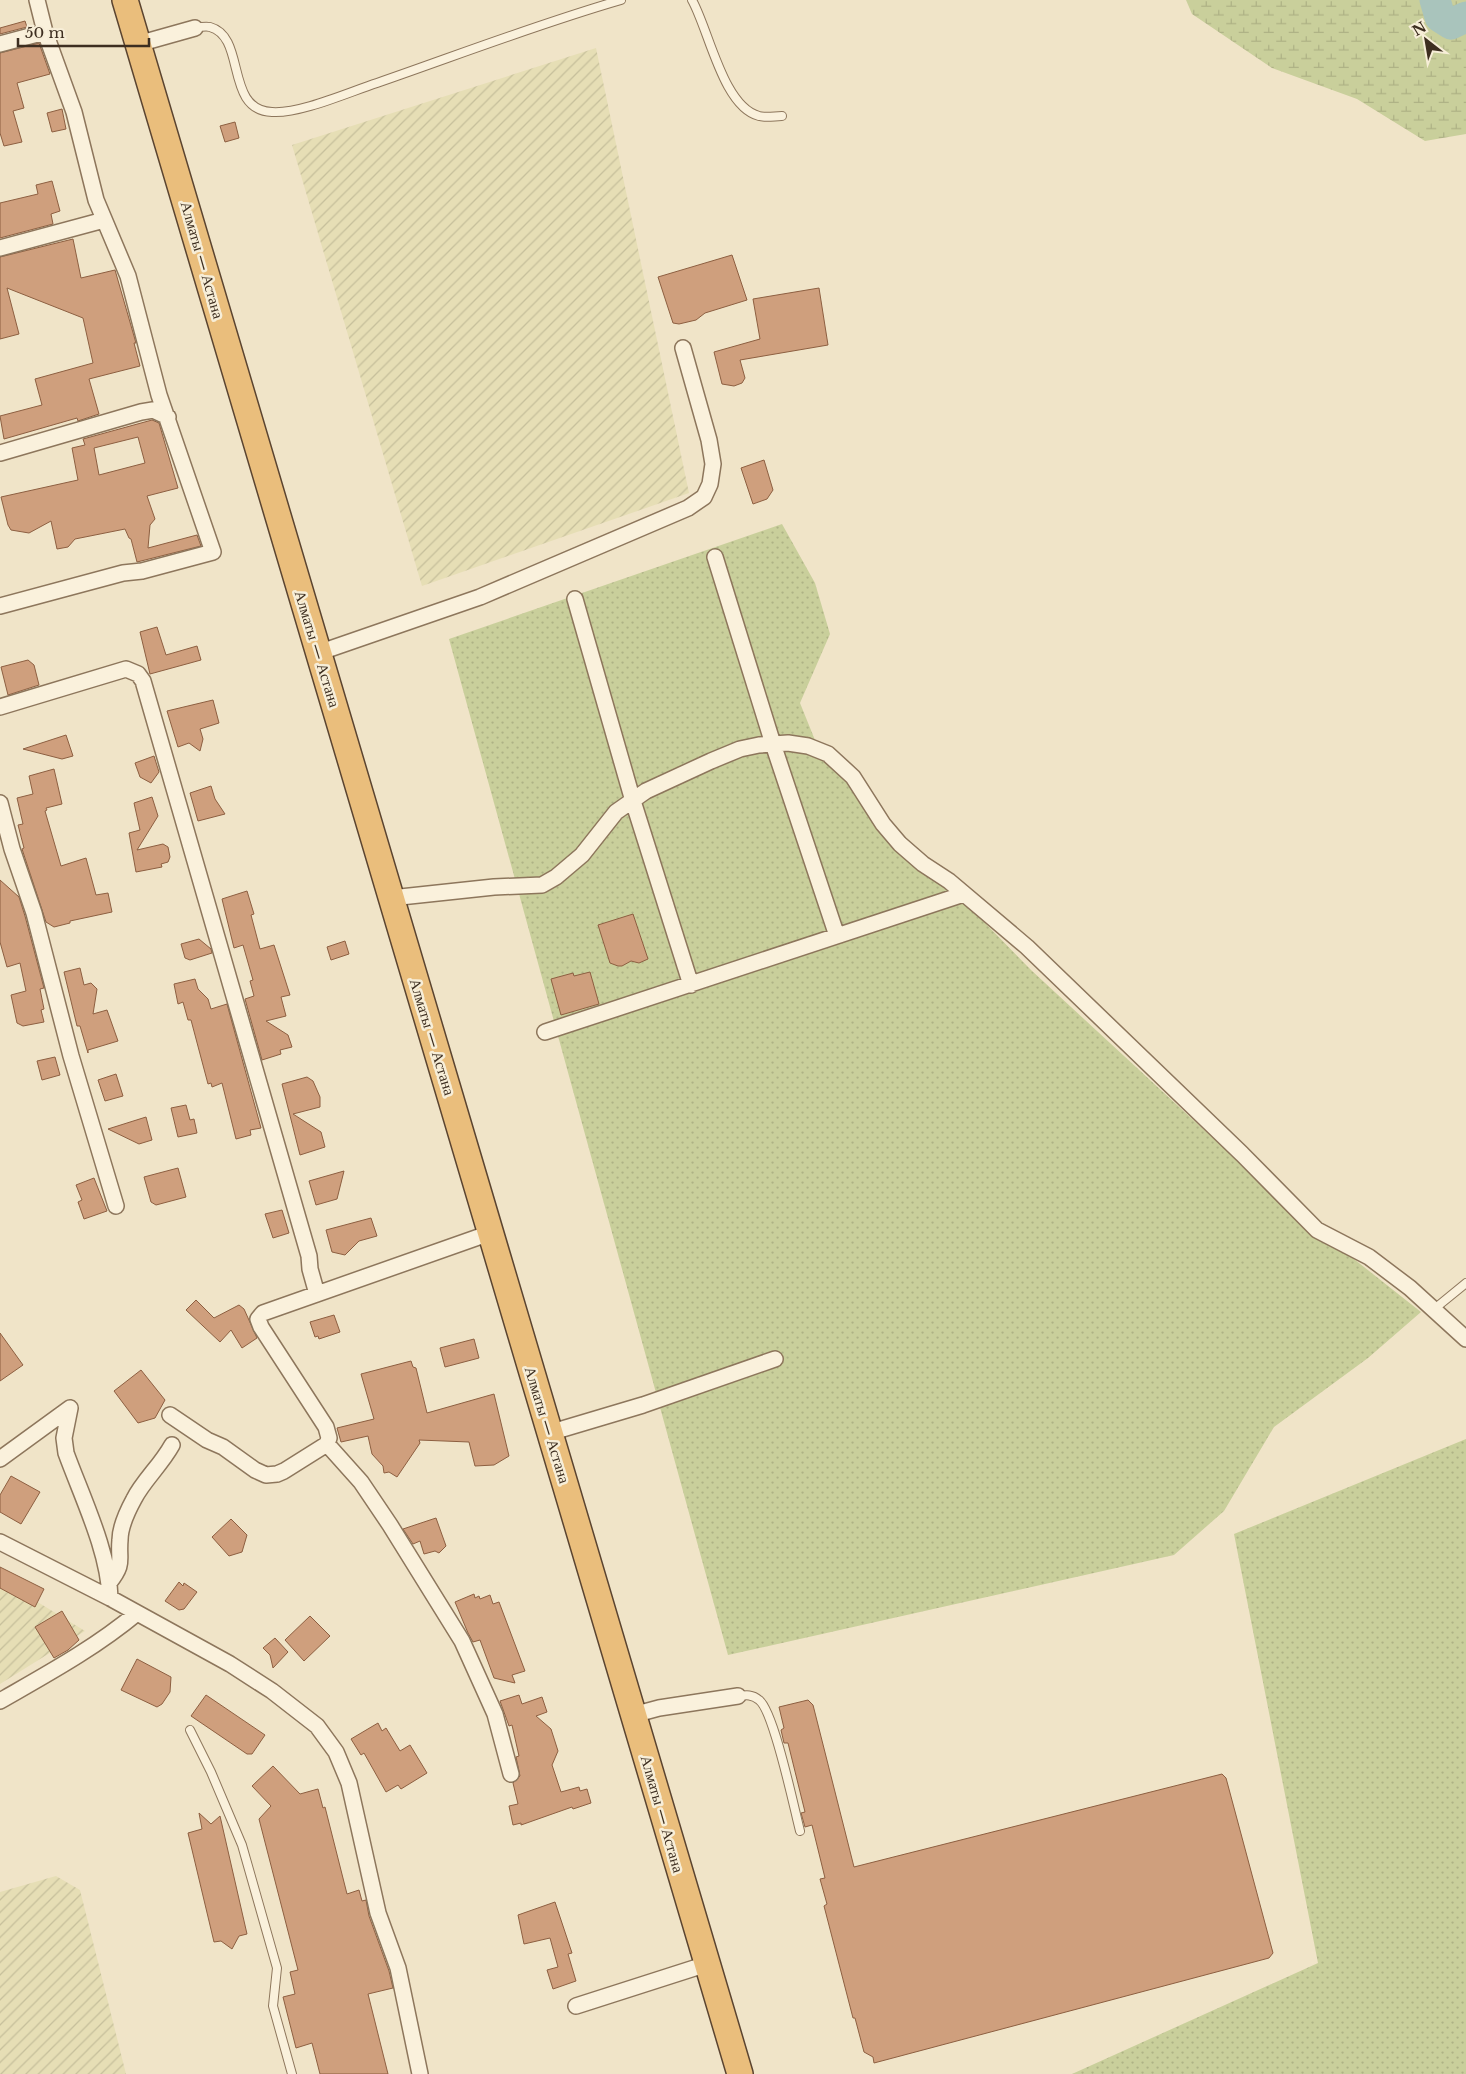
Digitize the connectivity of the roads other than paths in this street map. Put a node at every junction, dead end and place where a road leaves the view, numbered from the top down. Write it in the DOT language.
graph roads {
  1 [pos="37,0"];
  2 [pos="125,0"];
  3 [pos="620,0"];
  4 [pos="692,0"];
  5 [pos="195,28"];
  6 [pos="45,32"];
  7 [pos="0,44"];
  8 [pos="138,44"];
  9 [pos="782,116"];
  10 [pos="104,220"];
  11 [pos="0,248"];
  12 [pos="682,348"];
  13 [pos="168,417"];
  14 [pos="0,453"];
  15 [pos="715,557"];
  16 [pos="575,599"];
  17 [pos="0,606"];
  18 [pos="318,653"];
  19 [pos="0,707"];
  20 [pos="773,744"];
  21 [pos="633,801"];
  22 [pos="0,803"];
  23 [pos="964,894"];
  24 [pos="391,898"];
  25 [pos="837,936"];
  26 [pos="691,985"];
  27 [pos="545,1032"];
  28 [pos="116,1206"];
  29 [pos="490,1233"];
  30 [pos="1466,1283"];
  31 [pos="317,1294"];
  32 [pos="1434,1310"];
  33 [pos="1466,1339"];
  34 [pos="775,1359"];
  35 [pos="170,1415"];
  36 [pos="549,1433"];
  37 [pos="326,1444"];
  38 [pos="172,1445"];
  39 [pos="0,1459"];
  40 [pos="0,1542"];
  41 [pos="109,1583"];
  42 [pos="110,1598"];
  43 [pos="137,1613"];
  44 [pos="738,1696"];
  45 [pos="0,1701"];
  46 [pos="633,1715"];
  47 [pos="190,1730"];
  48 [pos="511,1774"];
  49 [pos="800,1831"];
  50 [pos="707,1964"];
  51 [pos="576,2006"];
  52 [pos="292,2074"];
  53 [pos="420,2074"];
  54 [pos="740,2074"];
  1 -- 6 [label="street"];
  2 -- 8 [label="highway, Алматы — Астана"];
  3 -- 5 [label="lane"];
  4 -- 9 [label="lane"];
  5 -- 8 [label="street"];
  6 -- 7 [label="street"];
  6 -- 10 [label="street"];
  8 -- 18 [label="highway, Алматы — Астана"];
  10 -- 11 [label="street"];
  10 -- 13 [label="street"];
  12 -- 18 [label="street"];
  13 -- 14 [label="street"];
  13 -- 17 [label="street"];
  15 -- 20 [label="street"];
  16 -- 21 [label="street"];
  18 -- 24 [label="highway, Алматы — Астана"];
  19 -- 31 [label="street"];
  20 -- 21 [label="street"];
  20 -- 23 [label="street"];
  20 -- 25 [label="street"];
  21 -- 24 [label="street"];
  21 -- 26 [label="street"];
  22 -- 28 [label="street"];
  23 -- 25 [label="street"];
  23 -- 32 [label="street"];
  24 -- 29 [label="highway, Алматы — Астана"];
  25 -- 26 [label="street"];
  26 -- 27 [label="street"];
  29 -- 31 [label="street"];
  29 -- 36 [label="highway, Алматы — Астана"];
  30 -- 32 [label="lane"];
  31 -- 37 [label="street"];
  32 -- 33 [label="street"];
  34 -- 36 [label="street"];
  35 -- 37 [label="street"];
  36 -- 46 [label="highway, Алматы — Астана"];
  37 -- 48 [label="street"];
  38 -- 41 [label="street"];
  39 -- 41 [label="street"];
  40 -- 42 [label="street"];
  41 -- 42 [label="street"];
  42 -- 43 [label="street"];
  43 -- 45 [label="street"];
  43 -- 53 [label="street"];
  44 -- 46 [label="street"];
  44 -- 49 [label="lane"];
  46 -- 50 [label="highway, Алматы — Астана"];
  47 -- 52 [label="lane"];
  50 -- 51 [label="street"];
  50 -- 54 [label="highway, Алматы — Астана"];
}
